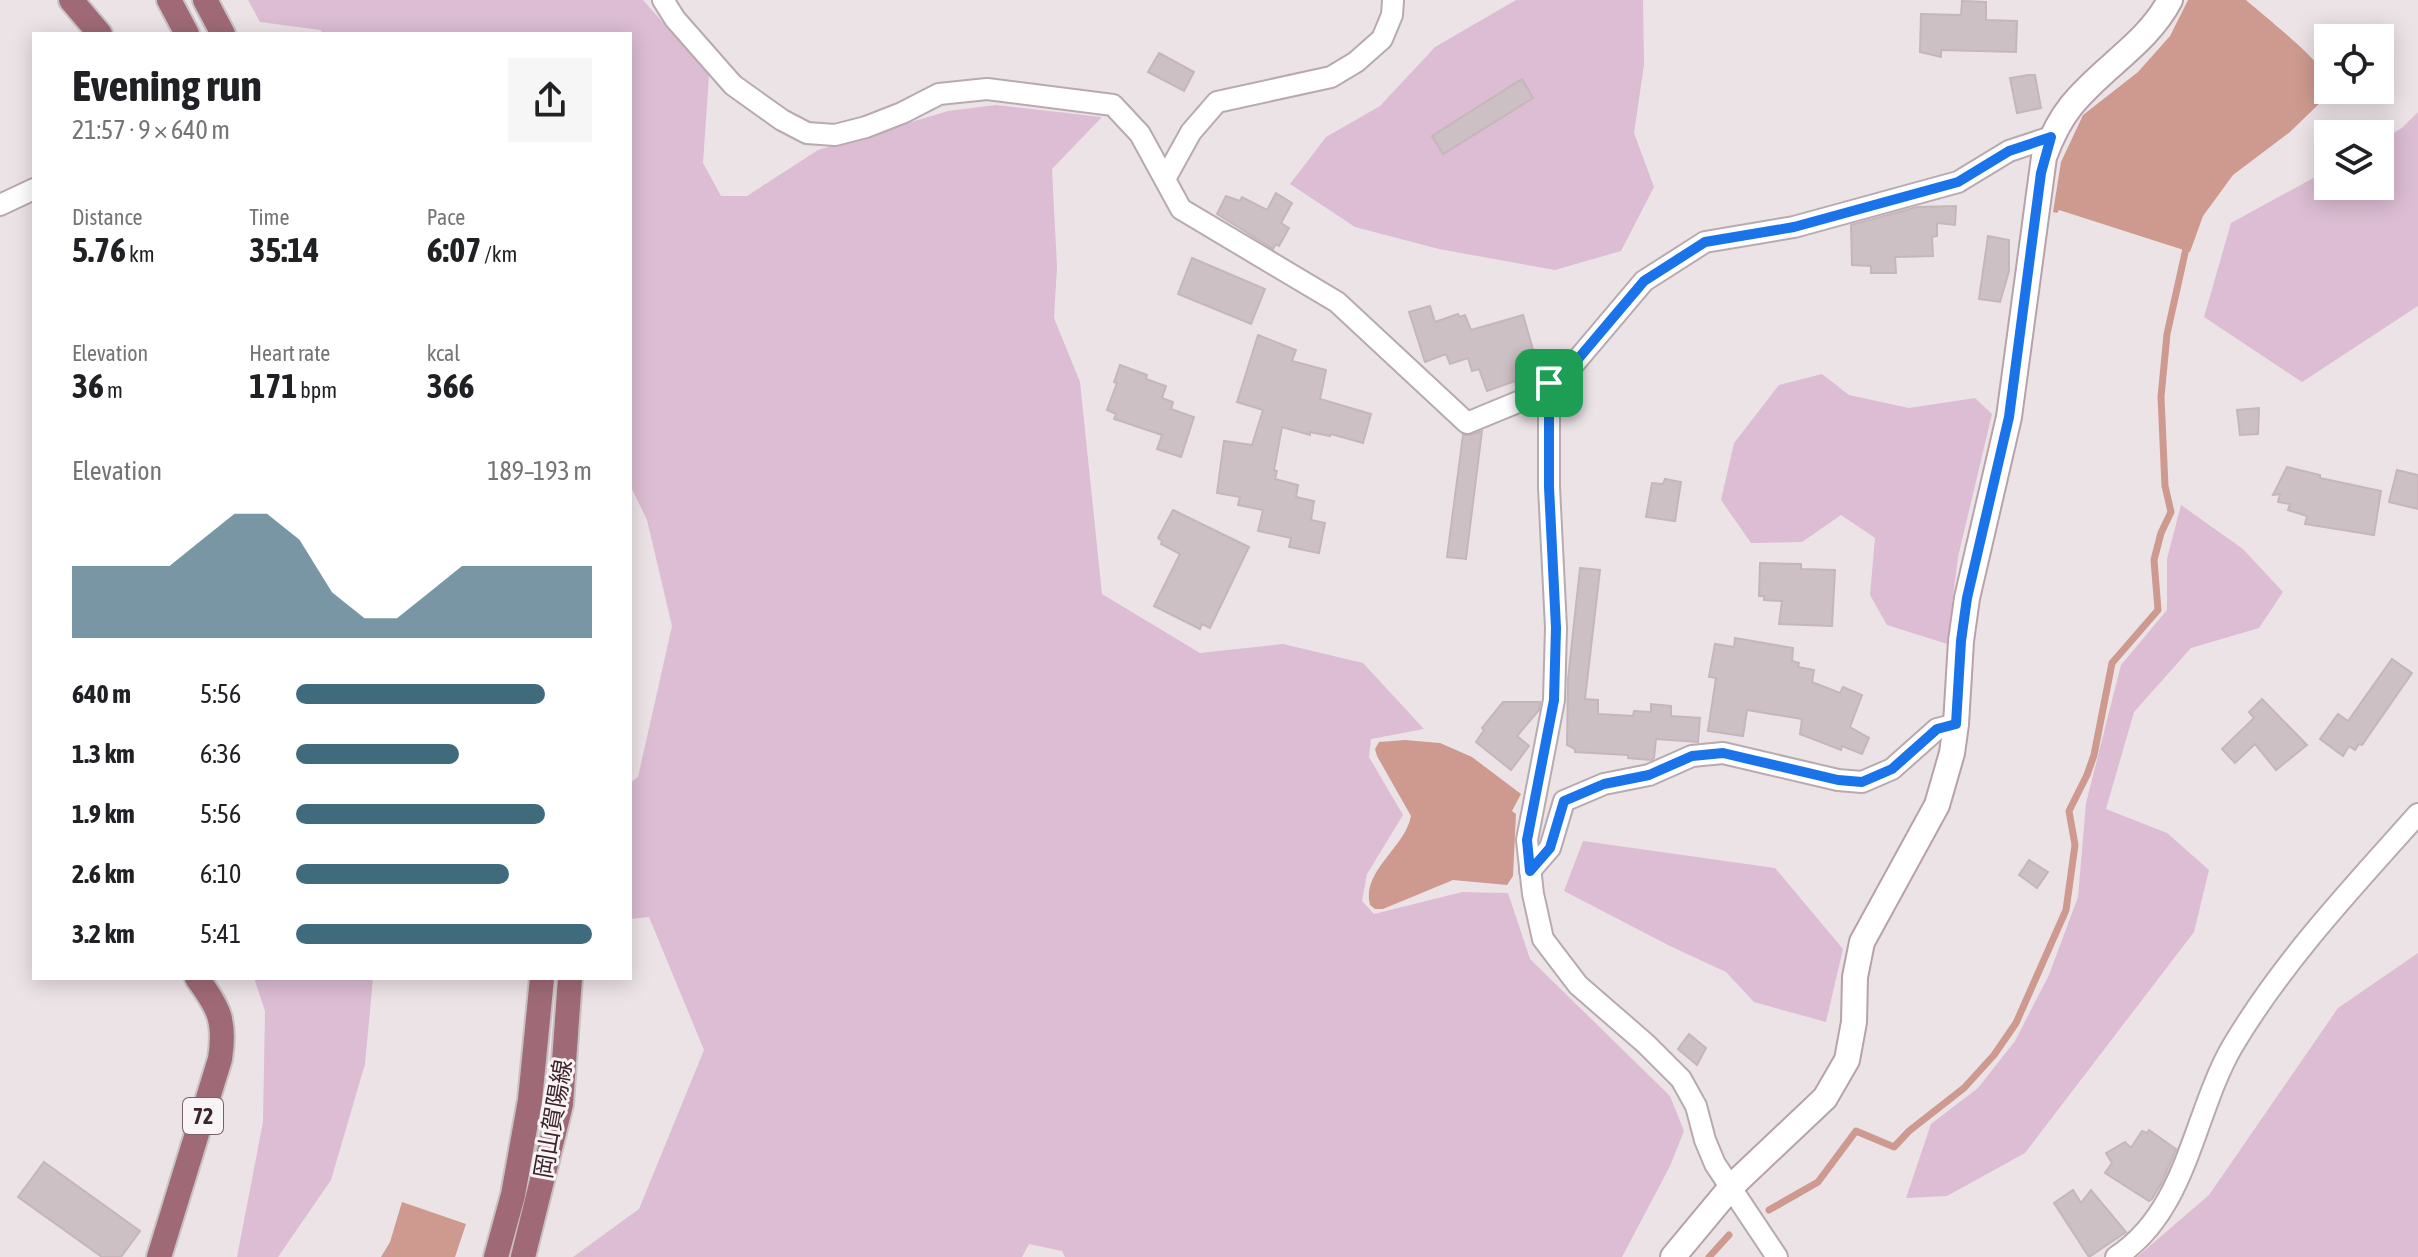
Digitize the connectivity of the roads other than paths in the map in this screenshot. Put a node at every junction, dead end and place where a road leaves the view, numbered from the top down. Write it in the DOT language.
graph roads {
  1 [pos="71,0"];
  2 [pos="169,0"];
  3 [pos="205,0"];
  4 [pos="663,0"];
  5 [pos="1393,0"];
  6 [pos="2170,0"];
  7 [pos="98,32"];
  8 [pos="186,32"];
  9 [pos="222,32"];
  10 [pos="2051,137"];
  11 [pos="1165,179"];
  12 [pos="32,190"];
  13 [pos="0,205"];
  14 [pos="1549,383"];
  15 [pos="1956,724"];
  16 [pos="2418,814"];
  17 [pos="1530,871"];
  18 [pos="198,980"];
  19 [pos="542,980"];
  20 [pos="570,980"];
  21 [pos="1732,1186"];
  22 [pos="159,1257"];
  23 [pos="496,1257"];
  24 [pos="523,1257"];
  25 [pos="1673,1257"];
  26 [pos="1777,1257"];
  27 [pos="2116,1257"];
  1 -- 7 [label="main road"];
  2 -- 8 [label="main road"];
  3 -- 9 [label="main road"];
  4 -- 11 [label="street"];
  5 -- 11 [label="street"];
  6 -- 10 [label="street"];
  10 -- 14 [label="street"];
  10 -- 15 [label="street"];
  11 -- 14 [label="street"];
  12 -- 13 [label="street"];
  14 -- 17 [label="street"];
  15 -- 17 [label="street"];
  15 -- 21 [label="street"];
  16 -- 27 [label="street"];
  17 -- 21 [label="street"];
  18 -- 22 [label="main road, 72"];
  19 -- 23 [label="main road, 岡山賀陽線"];
  20 -- 24 [label="main road, 岡山賀陽線"];
  21 -- 25 [label="street"];
  21 -- 26 [label="street"];
}
